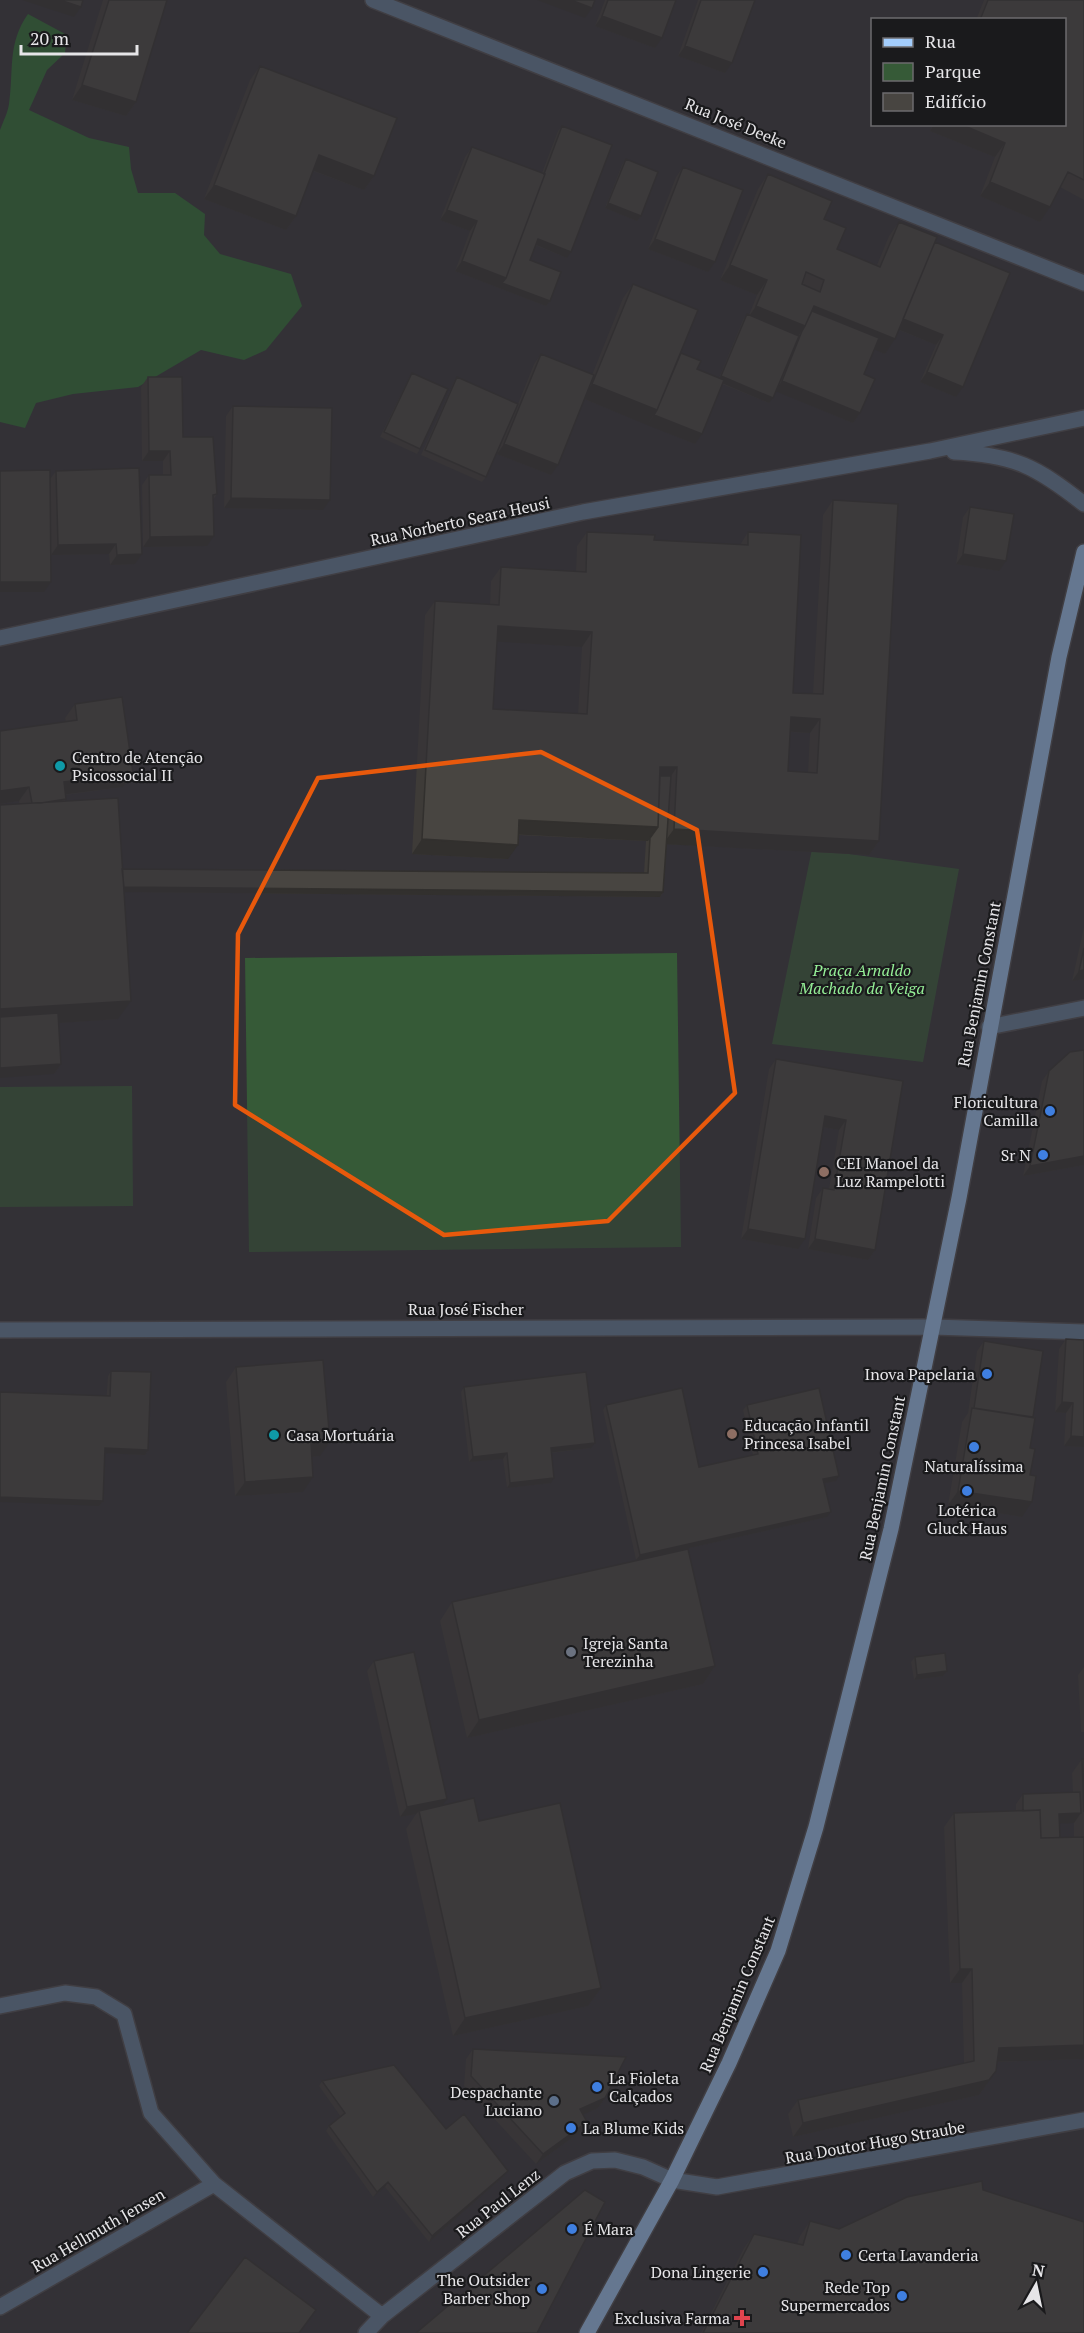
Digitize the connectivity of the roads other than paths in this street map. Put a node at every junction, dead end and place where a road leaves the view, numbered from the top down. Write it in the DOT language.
graph roads {
  1 [pos="373,0"];
  2 [pos="1084,283"];
  3 [pos="1084,418"];
  4 [pos="930,452"];
  5 [pos="1084,504"];
  6 [pos="1083,562"];
  7 [pos="0,638"];
  8 [pos="1084,1008"];
  9 [pos="989,1027"];
  10 [pos="933,1327"];
  11 [pos="0,1330"];
  12 [pos="1084,1332"];
  13 [pos="0,2006"];
  14 [pos="1084,2120"];
  15 [pos="672,2180"];
  16 [pos="214,2184"];
  17 [pos="0,2307"];
  18 [pos="382,2316"];
  19 [pos="366,2333"];
  20 [pos="587,2333"];
  1 -- 2 [label="street, Rua José Deeke"];
  3 -- 4 [label="street, Rua Norberto Seara Heusi"];
  4 -- 5 [label="street, Rua Norberto Seara Heusi"];
  4 -- 7 [label="street, Rua Norberto Seara Heusi"];
  6 -- 9 [label="main road, Rua Benjamin Constant"];
  8 -- 9 [label="street"];
  9 -- 10 [label="main road, Rua Benjamin Constant"];
  10 -- 11 [label="street, Rua José Fischer"];
  10 -- 12 [label="street, Rua José Fischer"];
  10 -- 15 [label="main road, Rua Benjamin Constant"];
  13 -- 16 [label="street"];
  14 -- 15 [label="street, Rua Doutor Hugo Straube"];
  15 -- 18 [label="street, Rua Paul Lenz"];
  15 -- 20 [label="main road, Rua Benjamin Constant"];
  16 -- 17 [label="street, Rua Hellmuth Jensen"];
  16 -- 18 [label="street"];
  18 -- 19 [label="street, Rua Paul Lenz"];
}
